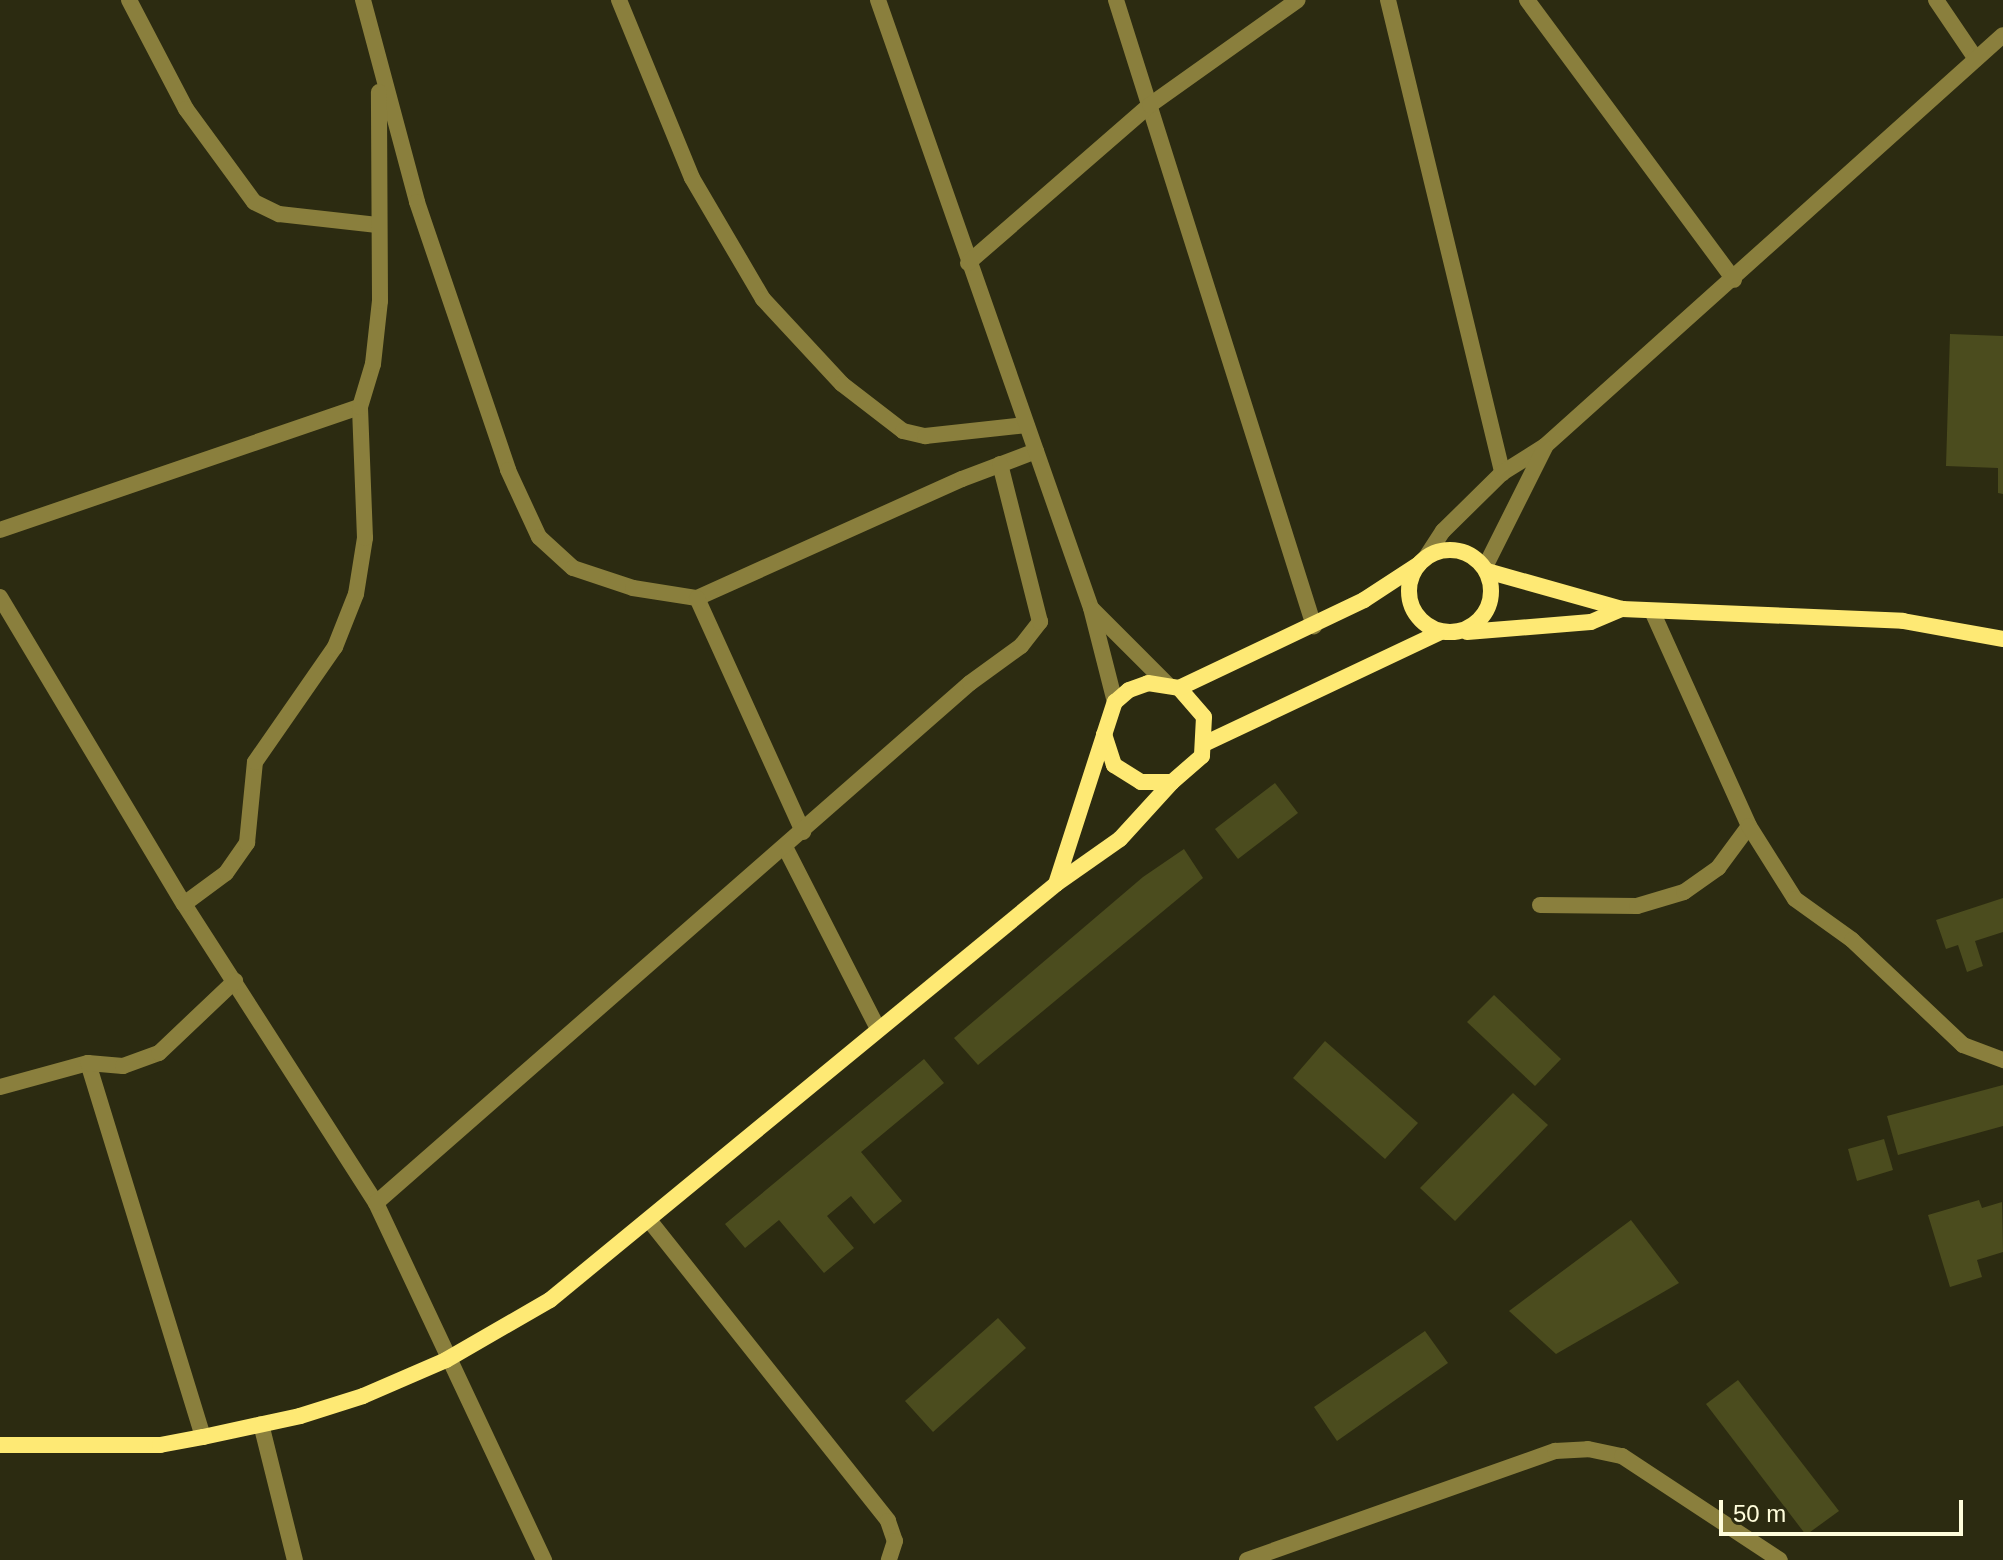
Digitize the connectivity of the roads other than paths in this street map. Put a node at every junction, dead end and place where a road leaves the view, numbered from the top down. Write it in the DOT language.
graph roads {
  1 [pos="129,0"];
  2 [pos="363,0"];
  3 [pos="619,0"];
  4 [pos="878,0"];
  5 [pos="1116,0"];
  6 [pos="1298,0"];
  7 [pos="1388,0"];
  8 [pos="1527,0"];
  9 [pos="1936,0"];
  10 [pos="2003,35"];
  11 [pos="1976,59"];
  12 [pos="378,62"];
  13 [pos="1150,105"];
  14 [pos="377,225"];
  15 [pos="968,263"];
  16 [pos="1734,280"];
  17 [pos="360,407"];
  18 [pos="1026,425"];
  19 [pos="1545,446"];
  20 [pos="1036,451"];
  21 [pos="1000,464"];
  22 [pos="1502,473"];
  23 [pos="0,530"];
  24 [pos="1423,561"];
  25 [pos="1486,569"];
  26 [pos="0,597"];
  27 [pos="697,598"];
  28 [pos="1091,608"];
  29 [pos="1622,609"];
  30 [pos="1652,611"];
  31 [pos="1314,626"];
  32 [pos="1448,632"];
  33 [pos="2003,639"];
  34 [pos="1173,686"];
  35 [pos="1115,702"];
  36 [pos="1104,735"];
  37 [pos="1206,743"];
  38 [pos="1172,782"];
  39 [pos="1749,826"];
  40 [pos="803,832"];
  41 [pos="786,849"];
  42 [pos="1056,884"];
  43 [pos="184,904"];
  44 [pos="1540,905"];
  45 [pos="235,981"];
  46 [pos="878,1029"];
  47 [pos="2003,1060"];
  48 [pos="88,1063"];
  49 [pos="0,1087"];
  50 [pos="376,1203"];
  51 [pos="649,1220"];
  52 [pos="446,1360"];
  53 [pos="261,1424"];
  54 [pos="203,1437"];
  55 [pos="0,1445"];
  56 [pos="295,1560"];
  57 [pos="544,1560"];
  58 [pos="889,1560"];
  59 [pos="1247,1560"];
  60 [pos="1780,1560"];
  1 -- 14 [label="street"];
  2 -- 12 [label="street"];
  3 -- 18 [label="street"];
  4 -- 15 [label="street"];
  5 -- 13 [label="street"];
  6 -- 13 [label="street"];
  7 -- 22 [label="street"];
  8 -- 16 [label="street"];
  9 -- 11 [label="street"];
  10 -- 11 [label="street"];
  11 -- 16 [label="street"];
  12 -- 14 [label="street"];
  12 -- 27 [label="street"];
  13 -- 15 [label="street"];
  13 -- 31 [label="street"];
  14 -- 17 [label="street"];
  15 -- 18 [label="street"];
  16 -- 19 [label="street"];
  17 -- 23 [label="street"];
  17 -- 43 [label="street"];
  18 -- 20 [label="street"];
  19 -- 22 [label="street"];
  19 -- 25 [label="street"];
  20 -- 21 [label="street"];
  20 -- 28 [label="street"];
  21 -- 27 [label="street"];
  21 -- 40 [label="street"];
  22 -- 24 [label="street"];
  24 -- 25 [label="main road"];
  24 -- 31 [label="main road"];
  24 -- 32 [label="main road"];
  25 -- 29 [label="main road"];
  25 -- 32 [label="main road"];
  26 -- 43 [label="street"];
  27 -- 40 [label="street"];
  28 -- 34 [label="street"];
  28 -- 35 [label="street"];
  29 -- 30 [label="main road"];
  29 -- 32 [label="main road"];
  30 -- 33 [label="main road"];
  30 -- 39 [label="street"];
  31 -- 34 [label="main road"];
  32 -- 37 [label="main road"];
  34 -- 35 [label="main road"];
  34 -- 37 [label="main road"];
  35 -- 36 [label="main road"];
  36 -- 38 [label="main road"];
  36 -- 42 [label="main road"];
  37 -- 38 [label="main road"];
  38 -- 42 [label="main road"];
  39 -- 44 [label="street"];
  39 -- 47 [label="street"];
  40 -- 41 [label="street"];
  41 -- 46 [label="street"];
  41 -- 50 [label="street"];
  42 -- 46 [label="main road"];
  43 -- 45 [label="street"];
  45 -- 48 [label="street"];
  45 -- 50 [label="street"];
  46 -- 51 [label="main road"];
  48 -- 49 [label="street"];
  48 -- 54 [label="street"];
  50 -- 52 [label="street"];
  51 -- 52 [label="main road"];
  51 -- 58 [label="street"];
  52 -- 53 [label="main road"];
  52 -- 57 [label="street"];
  53 -- 54 [label="main road"];
  53 -- 56 [label="street"];
  54 -- 55 [label="main road"];
  59 -- 60 [label="street"];
}
